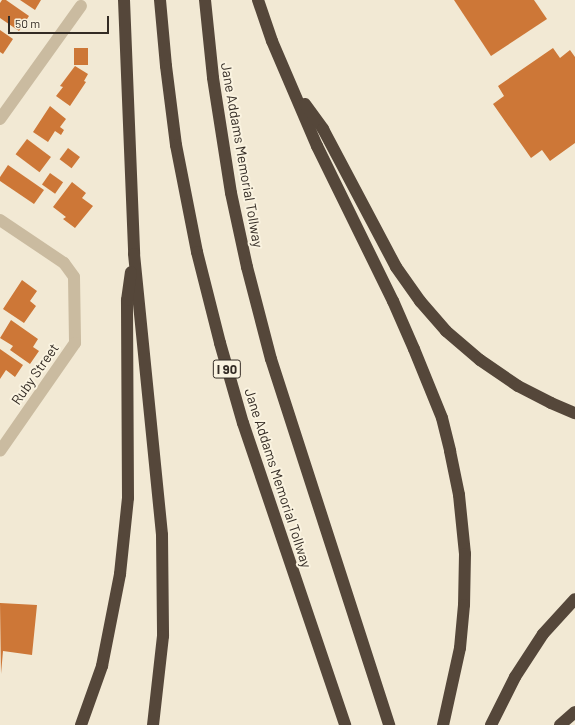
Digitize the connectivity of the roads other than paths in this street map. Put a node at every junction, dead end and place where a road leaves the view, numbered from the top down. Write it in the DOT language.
graph roads {
  1 [pos="124,0"];
  2 [pos="160,0"];
  3 [pos="205,0"];
  4 [pos="258,0"];
  5 [pos="81,6"];
  6 [pos="290,82"];
  7 [pos="0,119"];
  8 [pos="0,220"];
  9 [pos="134,254"];
  10 [pos="575,413"];
  11 [pos="0,451"];
  12 [pos="575,599"];
  13 [pos="575,712"];
  14 [pos="81,725"];
  15 [pos="153,725"];
  16 [pos="345,725"];
  17 [pos="389,725"];
  18 [pos="443,725"];
  19 [pos="491,725"];
  20 [pos="560,725"];
  1 -- 9 [label="highway"];
  2 -- 16 [label="highway, Jane Addams Memorial Tollway / I 90"];
  3 -- 17 [label="highway, Jane Addams Memorial Tollway"];
  4 -- 6 [label="highway"];
  5 -- 7 [label="street"];
  6 -- 10 [label="highway"];
  6 -- 18 [label="highway"];
  8 -- 11 [label="street, Ruby Street"];
  9 -- 14 [label="highway"];
  9 -- 15 [label="highway"];
  12 -- 19 [label="highway"];
  13 -- 20 [label="highway"];
}
